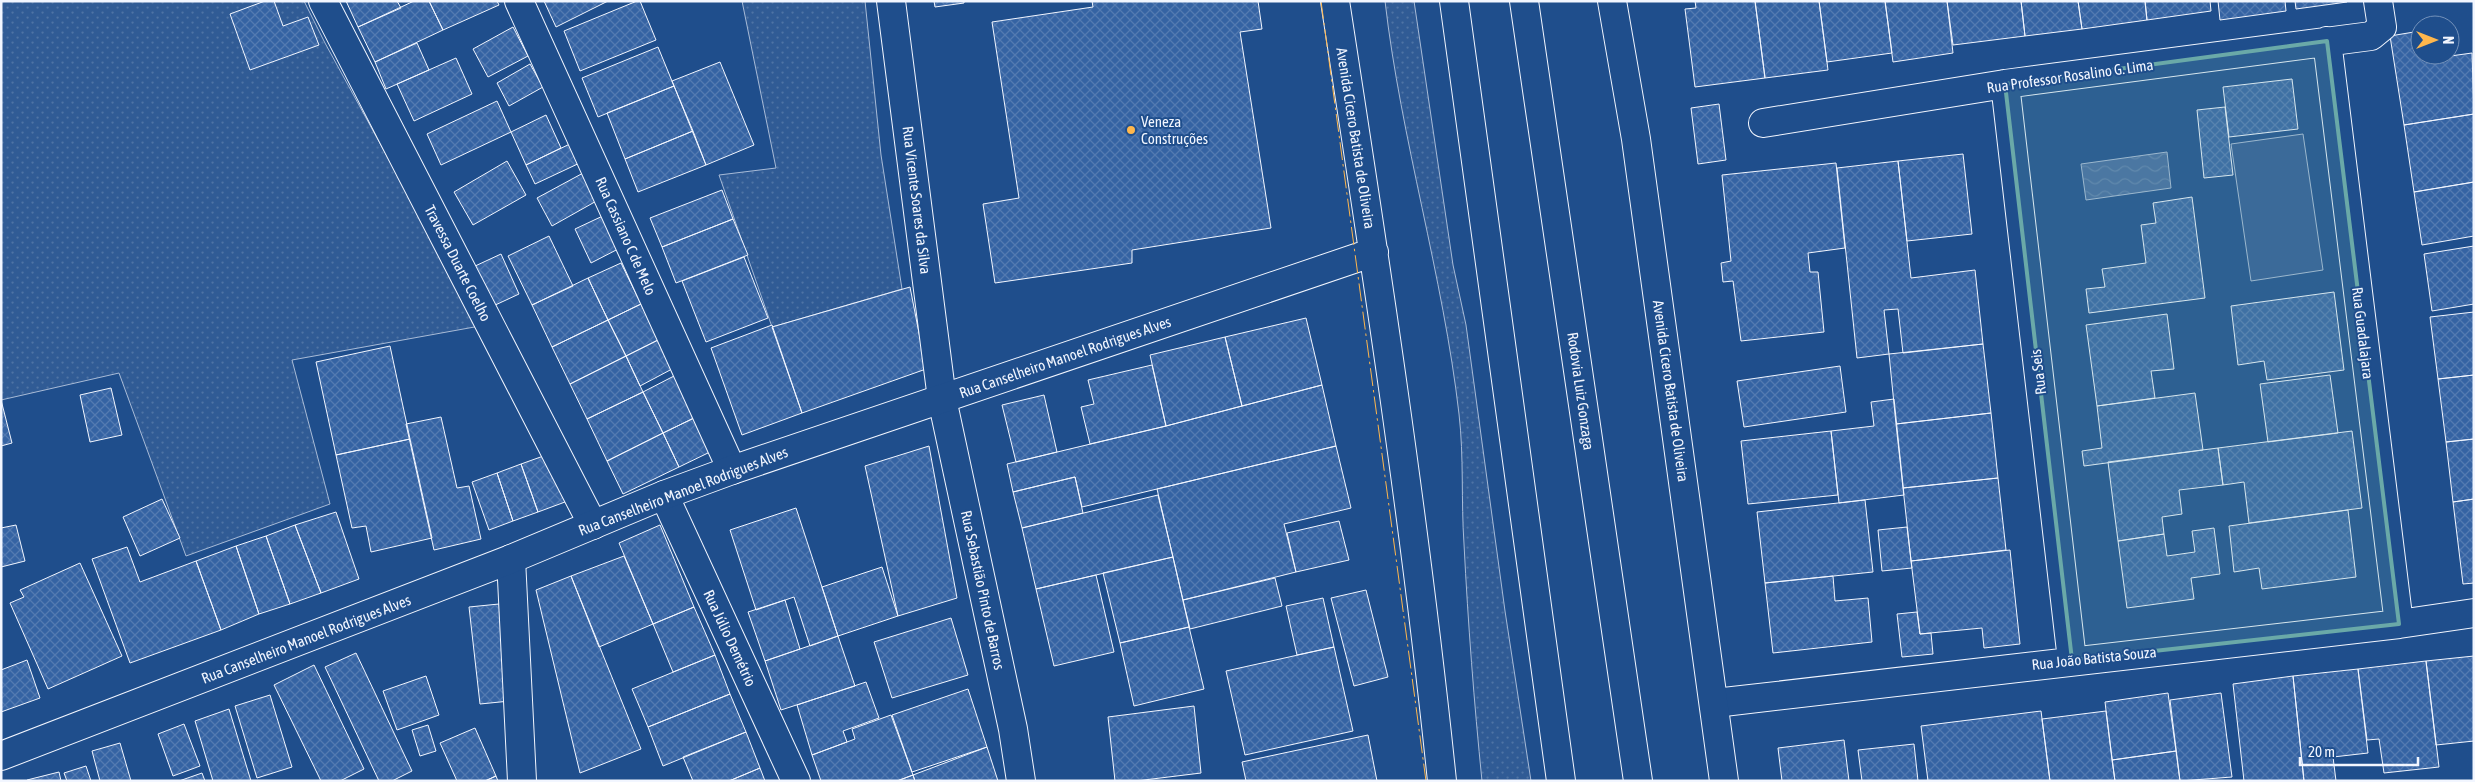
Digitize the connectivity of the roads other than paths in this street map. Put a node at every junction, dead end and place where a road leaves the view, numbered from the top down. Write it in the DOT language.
graph roads {
  1 [pos="323,1"];
  2 [pos="519,1"];
  3 [pos="891,1"];
  4 [pos="1335,1"];
  5 [pos="1454,1"];
  6 [pos="1524,1"];
  7 [pos="1612,1"];
  8 [pos="2378,1"];
  9 [pos="2327,41"];
  10 [pos="2005,84"];
  11 [pos="1763,123"];
  12 [pos="1374,252"];
  13 [pos="942,399"];
  14 [pos="732,470"];
  15 [pos="664,496"];
  16 [pos="593,524"];
  17 [pos="511,560"];
  18 [pos="2474,613"];
  19 [pos="2399,624"];
  20 [pos="2072,660"];
  21 [pos="1715,703"];
  22 [pos="1,756"];
  23 [pos="522,781"];
  24 [pos="796,781"];
  25 [pos="1021,781"];
  26 [pos="1442,781"];
  27 [pos="1561,781"];
  28 [pos="1638,781"];
  29 [pos="1724,781"];
  1 -- 16 [label="main road, Travessa Duarte Coelho"];
  2 -- 14 [label="main road, Rua Cassiano C de Melo"];
  3 -- 13 [label="main road, Rua Vicente Soares da Silva"];
  4 -- 12 [label="main road, Avenida Cicero Batista de Oliveira"];
  5 -- 27 [label="main road"];
  6 -- 28 [label="main road, Rodovia Luiz Gonzaga"];
  7 -- 21 [label="main road, Avenida Cicero Batista de Oliveira"];
  8 -- 9 [label="main road, Rua Professor Rosalino G. Lima"];
  9 -- 10 [label="main road, Rua Professor Rosalino G. Lima"];
  9 -- 19 [label="main road, Rua Guadalajara"];
  10 -- 11 [label="main road, Rua Professor Rosalino G. Lima"];
  10 -- 20 [label="main road, Rua Seis"];
  12 -- 13 [label="main road, Rua Canselheiro Manoel Rodrigues Alves"];
  12 -- 26 [label="main road, Avenida Cicero Batista de Oliveira"];
  13 -- 14 [label="main road, Rua Canselheiro Manoel Rodrigues Alves"];
  13 -- 25 [label="main road, Rua Sebastião Pinto de Barros"];
  14 -- 15 [label="main road, Rua Canselheiro Manoel Rodrigues Alves"];
  15 -- 16 [label="main road, Rua Canselheiro Manoel Rodrigues Alves"];
  15 -- 24 [label="main road, Rua Júlio Demétrio"];
  16 -- 17 [label="main road, Rua Canselheiro Manoel Rodrigues Alves"];
  17 -- 22 [label="main road, Rua Canselheiro Manoel Rodrigues Alves"];
  17 -- 23 [label="main road"];
  18 -- 19 [label="main road, Rua João Batista Souza"];
  19 -- 20 [label="main road, Rua João Batista Souza"];
  20 -- 21 [label="main road, Rua João Batista Souza"];
  21 -- 29 [label="main road, Avenida Cicero Batista de Oliveira"];
}
